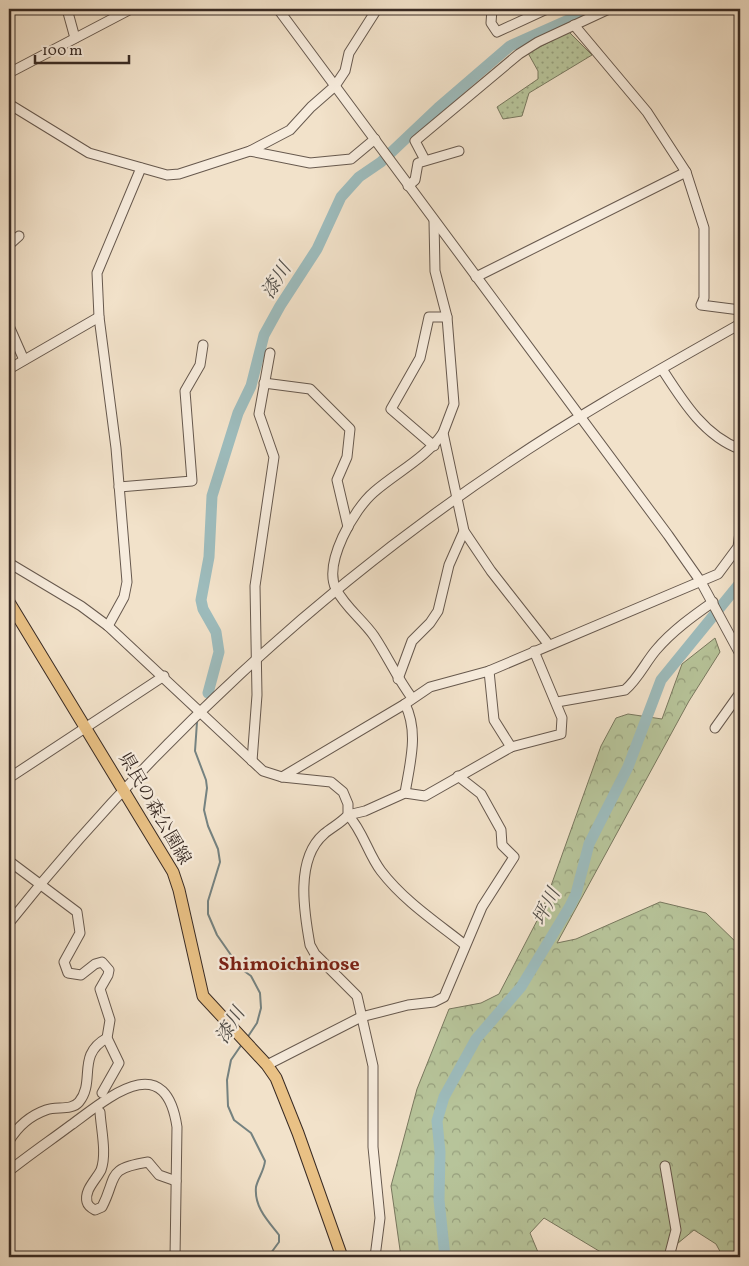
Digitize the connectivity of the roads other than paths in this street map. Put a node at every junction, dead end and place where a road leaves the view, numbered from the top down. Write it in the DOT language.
graph roads {
  1 [pos="67,9"];
  2 [pos="131,9"];
  3 [pos="278,9"];
  4 [pos="377,9"];
  5 [pos="492,9"];
  6 [pos="547,9"];
  7 [pos="609,9"];
  8 [pos="574,25"];
  9 [pos="75,38"];
  10 [pos="9,73"];
  11 [pos="335,86"];
  12 [pos="9,104"];
  13 [pos="375,139"];
  14 [pos="250,151"];
  15 [pos="459,151"];
  16 [pos="425,160"];
  17 [pos="141,168"];
  18 [pos="686,172"];
  19 [pos="408,186"];
  20 [pos="434,221"];
  21 [pos="19,236"];
  22 [pos="9,244"];
  23 [pos="476,278"];
  24 [pos="740,310"];
  25 [pos="100,317"];
  26 [pos="447,317"];
  27 [pos="740,324"];
  28 [pos="9,326"];
  29 [pos="203,345"];
  30 [pos="270,353"];
  31 [pos="24,360"];
  32 [pos="9,369"];
  33 [pos="662,369"];
  34 [pos="264,382"];
  35 [pos="582,417"];
  36 [pos="443,433"];
  37 [pos="434,446"];
  38 [pos="740,450"];
  39 [pos="119,487"];
  40 [pos="456,499"];
  41 [pos="348,527"];
  42 [pos="464,531"];
  43 [pos="740,532"];
  44 [pos="9,563"];
  45 [pos="701,582"];
  46 [pos="337,590"];
  47 [pos="9,602"];
  48 [pos="714,606"];
  49 [pos="108,626"];
  50 [pos="549,645"];
  51 [pos="534,651"];
  52 [pos="740,654"];
  53 [pos="257,660"];
  54 [pos="489,671"];
  55 [pos="164,676"];
  56 [pos="398,679"];
  57 [pos="740,692"];
  58 [pos="409,701"];
  59 [pos="557,702"];
  60 [pos="202,712"];
  61 [pos="85,728"];
  62 [pos="715,728"];
  63 [pos="511,747"];
  64 [pos="252,761"];
  65 [pos="458,776"];
  66 [pos="282,777"];
  67 [pos="9,778"];
  68 [pos="124,789"];
  69 [pos="405,793"];
  70 [pos="348,815"];
  71 [pos="9,861"];
  72 [pos="41,883"];
  73 [pos="9,924"];
  74 [pos="465,945"];
  75 [pos="361,1017"];
  76 [pos="107,1038"];
  77 [pos="264,1062"];
  78 [pos="102,1092"];
  79 [pos="100,1112"];
  80 [pos="9,1141"];
  81 [pos="665,1166"];
  82 [pos="9,1171"];
  83 [pos="176,1181"];
  84 [pos="175,1257"];
  85 [pos="342,1257"];
  86 [pos="375,1257"];
  87 [pos="669,1257"];
  1 -- 9 [label="street"];
  2 -- 9 [label="street"];
  3 -- 11 [label="street"];
  4 -- 11 [label="street"];
  5 -- 6 [label="street"];
  7 -- 8 [label="street"];
  8 -- 16 [label="street"];
  8 -- 18 [label="street"];
  9 -- 10 [label="street"];
  11 -- 13 [label="street"];
  11 -- 14 [label="street"];
  12 -- 17 [label="street"];
  13 -- 14 [label="street"];
  13 -- 19 [label="street"];
  14 -- 17 [label="street"];
  15 -- 16 [label="street"];
  16 -- 19 [label="street"];
  17 -- 25 [label="street"];
  18 -- 23 [label="street"];
  18 -- 24 [label="street"];
  19 -- 20 [label="street"];
  20 -- 23 [label="street"];
  20 -- 26 [label="street"];
  21 -- 22 [label="street"];
  23 -- 35 [label="street"];
  25 -- 31 [label="street"];
  25 -- 39 [label="street"];
  26 -- 36 [label="street"];
  26 -- 37 [label="street"];
  27 -- 33 [label="street"];
  28 -- 31 [label="street"];
  29 -- 39 [label="street"];
  30 -- 34 [label="street"];
  31 -- 32 [label="street"];
  33 -- 35 [label="street"];
  33 -- 38 [label="street"];
  34 -- 41 [label="street"];
  34 -- 53 [label="street"];
  35 -- 40 [label="street"];
  35 -- 45 [label="street"];
  36 -- 37 [label="street"];
  36 -- 40 [label="street"];
  37 -- 41 [label="street"];
  39 -- 49 [label="street"];
  40 -- 42 [label="street"];
  40 -- 46 [label="street"];
  41 -- 46 [label="street"];
  42 -- 50 [label="street"];
  42 -- 56 [label="street"];
  43 -- 45 [label="street"];
  44 -- 49 [label="street"];
  45 -- 48 [label="street"];
  45 -- 50 [label="street"];
  46 -- 53 [label="street"];
  46 -- 56 [label="street"];
  47 -- 61 [label="main road, 県民の森公園線"];
  48 -- 52 [label="street"];
  48 -- 59 [label="street"];
  49 -- 55 [label="street"];
  50 -- 51 [label="street"];
  51 -- 54 [label="street"];
  51 -- 59 [label="street"];
  53 -- 60 [label="street"];
  53 -- 64 [label="street"];
  54 -- 58 [label="street"];
  54 -- 63 [label="street"];
  55 -- 60 [label="street"];
  55 -- 61 [label="street"];
  56 -- 58 [label="street"];
  57 -- 62 [label="street"];
  58 -- 66 [label="street"];
  58 -- 69 [label="street"];
  59 -- 63 [label="street"];
  60 -- 64 [label="street"];
  60 -- 68 [label="street"];
  61 -- 67 [label="street"];
  61 -- 68 [label="main road, 県民の森公園線"];
  63 -- 65 [label="street"];
  64 -- 66 [label="street"];
  65 -- 69 [label="street"];
  65 -- 74 [label="street"];
  66 -- 70 [label="street"];
  68 -- 72 [label="street"];
  68 -- 77 [label="main road, 県民の森公園線"];
  69 -- 70 [label="street"];
  70 -- 74 [label="street"];
  70 -- 75 [label="street"];
  71 -- 72 [label="street"];
  72 -- 73 [label="street"];
  72 -- 76 [label="street"];
  74 -- 75 [label="street"];
  75 -- 77 [label="street"];
  75 -- 86 [label="street"];
  76 -- 78 [label="street"];
  76 -- 80 [label="street"];
  77 -- 85 [label="main road, 県民の森公園線"];
  79 -- 83 [label="street"];
  81 -- 87 [label="street"];
  82 -- 83 [label="street"];
  83 -- 84 [label="street"];
}
